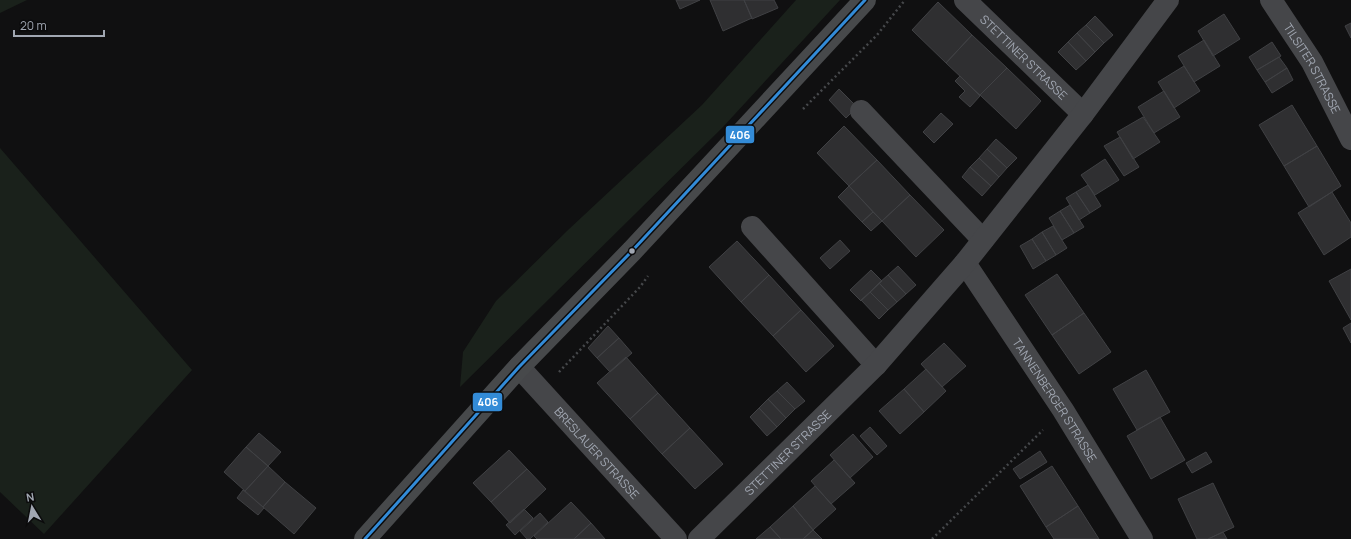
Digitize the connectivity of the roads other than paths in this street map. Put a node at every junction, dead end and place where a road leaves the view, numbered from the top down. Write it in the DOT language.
graph roads {
  1 [pos="865,0"];
  2 [pos="965,0"];
  3 [pos="1168,0"];
  4 [pos="1271,0"];
  5 [pos="861,111"];
  6 [pos="1083,114"];
  7 [pos="1351,139"];
  8 [pos="752,227"];
  9 [pos="983,240"];
  10 [pos="965,263"];
  11 [pos="876,365"];
  12 [pos="519,367"];
  13 [pos="365,539"];
  14 [pos="676,539"];
  15 [pos="699,539"];
  16 [pos="1142,539"];
  1 -- 12 [label="main road"];
  2 -- 6 [label="street, STETTINER STRASSE"];
  3 -- 6 [label="street, STETTINER STRASSE"];
  4 -- 7 [label="street, TILSITER STRASSE"];
  5 -- 9 [label="street"];
  6 -- 9 [label="street, STETTINER STRASSE"];
  8 -- 11 [label="street"];
  9 -- 10 [label="street, STETTINER STRASSE"];
  10 -- 11 [label="street, STETTINER STRASSE"];
  10 -- 16 [label="street, TANNENBERGER STRASSE"];
  11 -- 15 [label="street, STETTINER STRASSE"];
  12 -- 13 [label="main road"];
  12 -- 14 [label="street, BRESLAUER STRASSE"];
}
